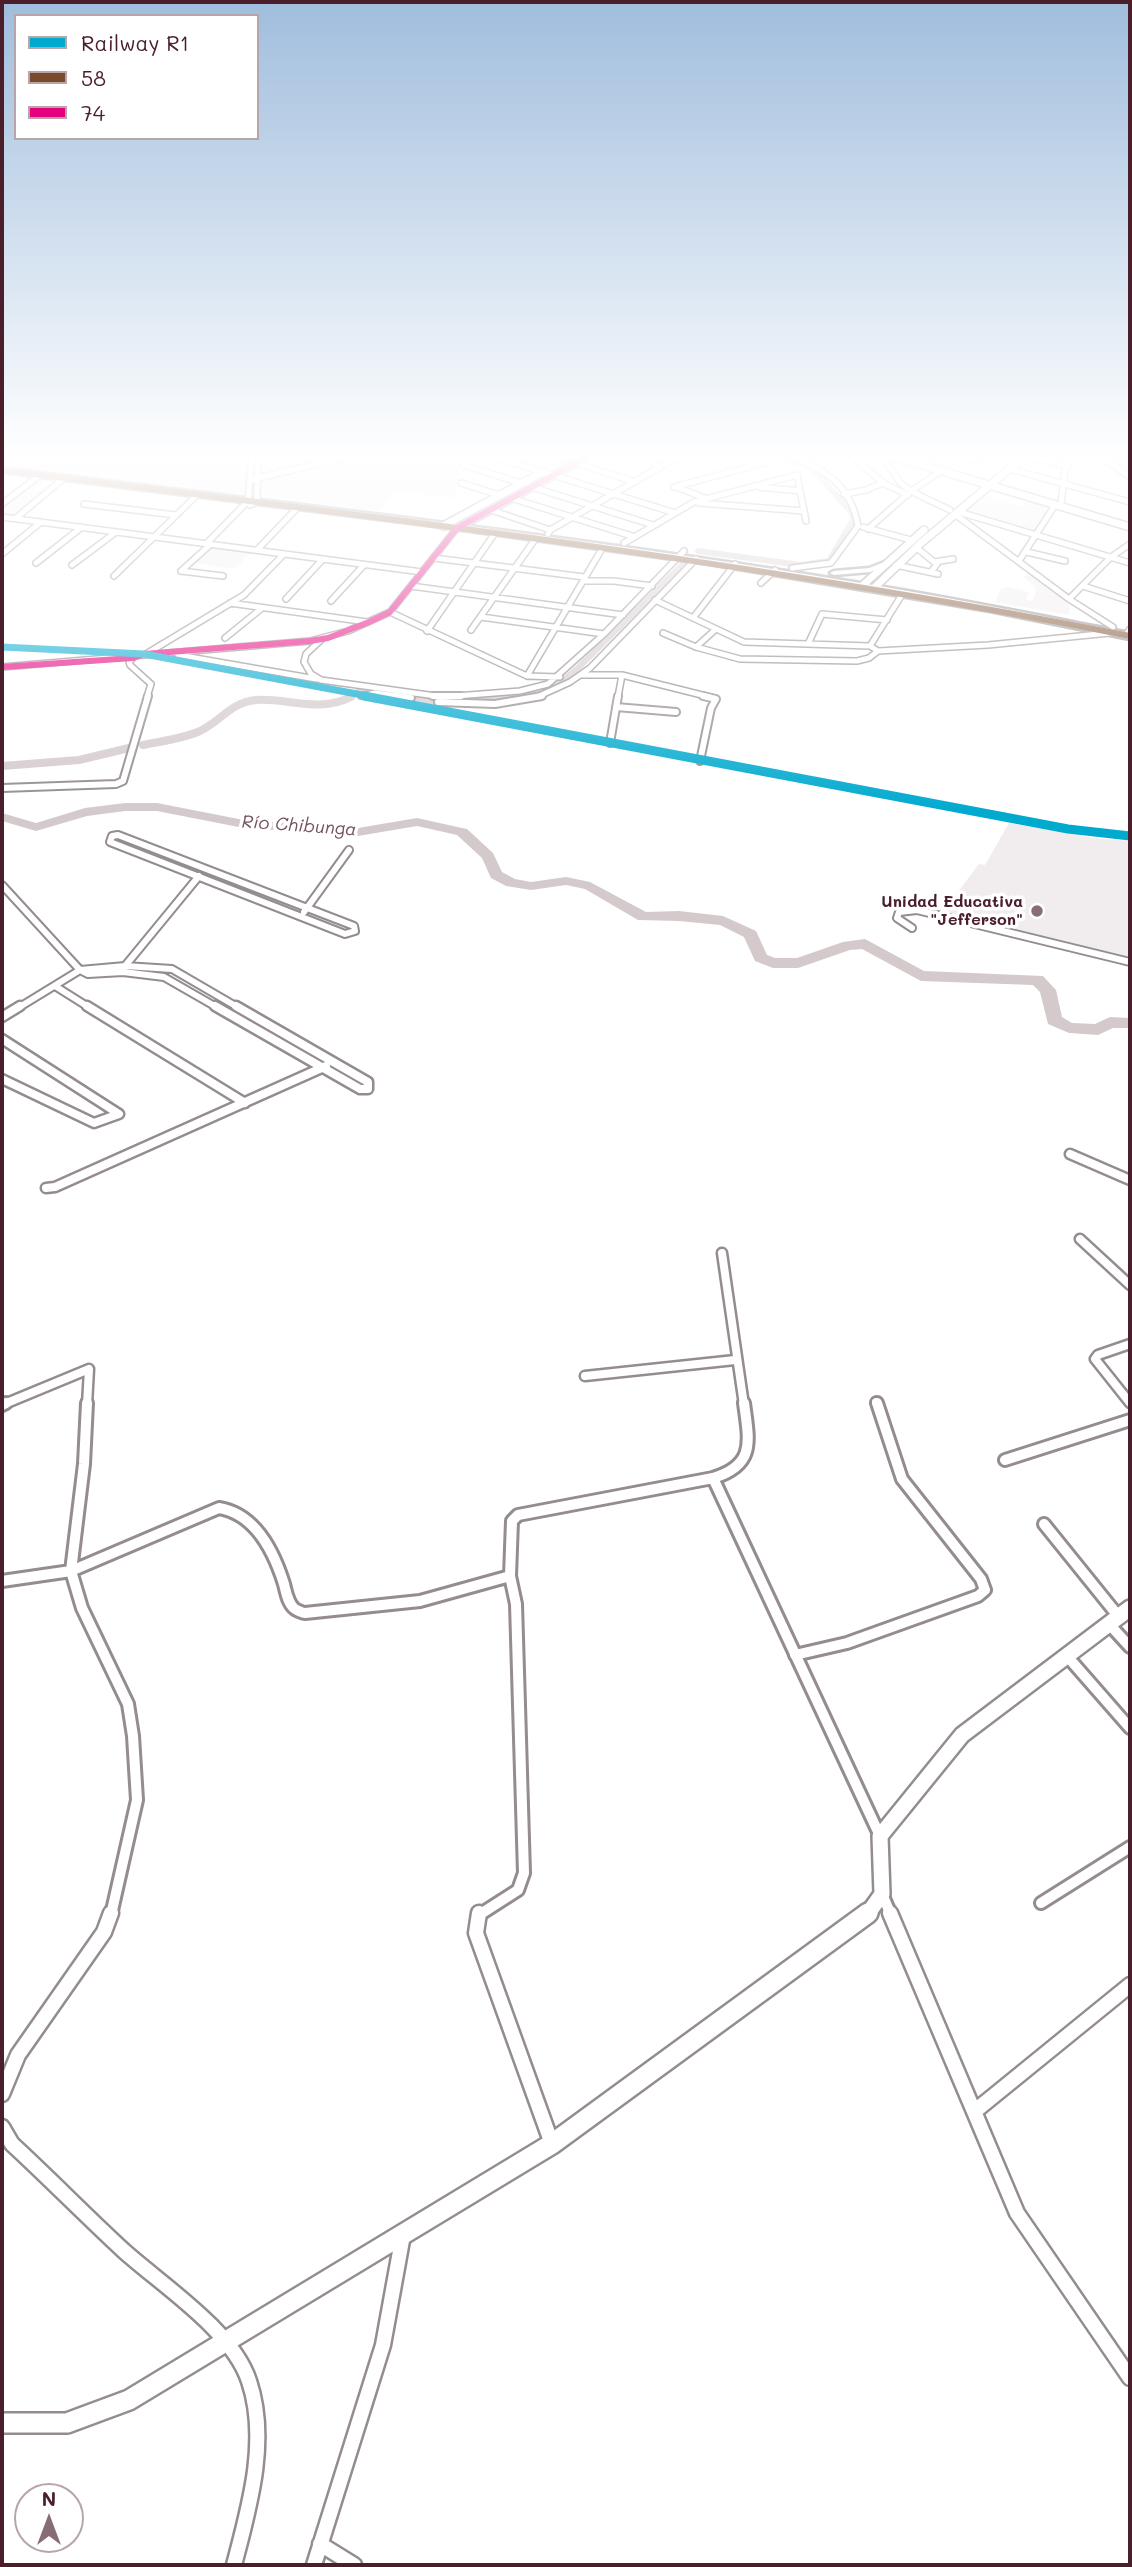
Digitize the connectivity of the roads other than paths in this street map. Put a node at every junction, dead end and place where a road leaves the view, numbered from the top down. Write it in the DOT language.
graph roads {
  1 [pos="116,574"];
  2 [pos="204,574"];
  3 [pos="264,574"];
  4 [pos="309,574"];
  5 [pos="356,574"];
  6 [pos="421,574"];
  7 [pos="467,574"];
  8 [pos="511,574"];
  9 [pos="551,574"];
  10 [pos="587,574"];
  11 [pos="663,574"];
  12 [pos="681,574"];
  13 [pos="727,574"];
  14 [pos="771,574"];
  15 [pos="803,574"];
  16 [pos="832,574"];
  17 [pos="881,574"];
  18 [pos="881,574"];
  19 [pos="1036,574"];
  20 [pos="1095,574"];
  21 [pos="114,576"];
  22 [pos="223,576"];
  23 [pos="584,579"];
  24 [pos="761,583"];
  25 [pos="871,583"];
  26 [pos="411,586"];
  27 [pos="652,586"];
  28 [pos="1083,586"];
  29 [pos="454,592"];
  30 [pos="903,593"];
  31 [pos="495,597"];
  32 [pos="1069,598"];
  33 [pos="286,599"];
  34 [pos="656,600"];
  35 [pos="331,601"];
  36 [pos="1130,601"];
  37 [pos="230,603"];
  38 [pos="567,607"];
  39 [pos="262,608"];
  40 [pos="390,612"];
  41 [pos="623,615"];
  42 [pos="481,617"];
  43 [pos="693,618"];
  44 [pos="887,620"];
  45 [pos="369,622"];
  46 [pos="556,627"];
  47 [pos="716,629"];
  48 [pos="1114,629"];
  49 [pos="427,631"];
  50 [pos="471,631"];
  51 [pos="663,633"];
  52 [pos="1129,633"];
  53 [pos="604,634"];
  54 [pos="225,638"];
  55 [pos="322,639"];
  56 [pos="808,644"];
  57 [pos="696,646"];
  58 [pos="870,646"];
  59 [pos="201,650"];
  60 [pos="878,651"];
  61 [pos="163,653"];
  62 [pos="145,654"];
  63 [pos="133,658"];
  64 [pos="199,659"];
  65 [pos="2,667"];
  66 [pos="527,676"];
  67 [pos="622,676"];
  68 [pos="559,677"];
  69 [pos="575,677"];
  70 [pos="321,680"];
  71 [pos="361,696"];
  72 [pos="616,708"];
  73 [pos="677,712"];
  74 [pos="610,743"];
  75 [pos="700,761"];
  76 [pos="2,788"];
  77 [pos="349,850"];
  78 [pos="204,870"];
  79 [pos="197,877"];
  80 [pos="2,885"];
  81 [pos="307,908"];
  82 [pos="300,916"];
  83 [pos="912,928"];
  84 [pos="1130,962"];
  85 [pos="125,966"];
  86 [pos="80,970"];
  87 [pos="55,986"];
  88 [pos="2,1017"];
  89 [pos="2,1039"];
  90 [pos="334,1062"];
  91 [pos="324,1067"];
  92 [pos="2,1079"];
  93 [pos="245,1103"];
  94 [pos="1070,1154"];
  95 [pos="1130,1180"];
  96 [pos="46,1188"];
  97 [pos="1080,1239"];
  98 [pos="722,1253"];
  99 [pos="1130,1285"];
  100 [pos="1130,1344"];
  101 [pos="735,1360"];
  102 [pos="585,1376"];
  103 [pos="876,1402"];
  104 [pos="1130,1403"];
  105 [pos="2,1405"];
  106 [pos="1130,1420"];
  107 [pos="1005,1460"];
  108 [pos="712,1478"];
  109 [pos="1044,1524"];
  110 [pos="71,1571"];
  111 [pos="510,1576"];
  112 [pos="2,1581"];
  113 [pos="1119,1616"];
  114 [pos="1130,1647"];
  115 [pos="794,1655"];
  116 [pos="1067,1656"];
  117 [pos="1130,1728"];
  118 [pos="880,1836"];
  119 [pos="1130,1847"];
  120 [pos="882,1894"];
  121 [pos="1041,1903"];
  122 [pos="1130,1985"];
  123 [pos="2,2094"];
  124 [pos="975,2111"];
  125 [pos="2,2127"];
  126 [pos="552,2144"];
  127 [pos="404,2234"];
  128 [pos="226,2343"];
  129 [pos="1130,2378"];
  130 [pos="2,2423"];
  131 [pos="320,2544"];
  132 [pos="234,2565"];
  133 [pos="314,2565"];
  134 [pos="354,2565"];
  1 -- 21 [label="street"];
  2 -- 22 [label="street"];
  3 -- 37 [label="street"];
  4 -- 33 [label="street"];
  5 -- 35 [label="street"];
  6 -- 26 [label="street"];
  7 -- 29 [label="street"];
  8 -- 31 [label="street"];
  9 -- 23 [label="street"];
  10 -- 23 [label="street"];
  11 -- 27 [label="street"];
  12 -- 34 [label="street"];
  13 -- 43 [label="street"];
  14 -- 24 [label="street"];
  15 -- 25 [label="main road"];
  16 -- 25 [label="main road"];
  17 -- 25 [label="street"];
  18 -- 25 [label="street"];
  19 -- 32 [label="street"];
  20 -- 28 [label="street"];
  23 -- 27 [label="street"];
  23 -- 38 [label="street"];
  25 -- 30 [label="main road"];
  25 -- 48 [label="main road"];
  26 -- 29 [label="street"];
  26 -- 40 [label="street"];
  27 -- 41 [label="street"];
  28 -- 32 [label="street"];
  28 -- 36 [label="street"];
  29 -- 31 [label="street"];
  29 -- 49 [label="street"];
  30 -- 44 [label="street"];
  30 -- 48 [label="main road"];
  31 -- 38 [label="street"];
  31 -- 42 [label="street"];
  32 -- 48 [label="street"];
  34 -- 43 [label="street"];
  34 -- 69 [label="street"];
  37 -- 39 [label="street"];
  37 -- 62 [label="street"];
  38 -- 41 [label="street"];
  38 -- 46 [label="street"];
  39 -- 45 [label="street"];
  39 -- 54 [label="street"];
  40 -- 45 [label="street"];
  40 -- 49 [label="street"];
  41 -- 53 [label="street"];
  42 -- 46 [label="street"];
  42 -- 50 [label="street"];
  43 -- 47 [label="street"];
  44 -- 56 [label="street"];
  44 -- 58 [label="street"];
  45 -- 55 [label="street"];
  46 -- 53 [label="street"];
  46 -- 66 [label="street"];
  47 -- 56 [label="street"];
  47 -- 57 [label="street"];
  48 -- 52 [label="main road"];
  48 -- 60 [label="street"];
  49 -- 66 [label="street"];
  51 -- 57 [label="street"];
  53 -- 68 [label="street"];
  55 -- 59 [label="street"];
  55 -- 70 [label="street"];
  56 -- 58 [label="street"];
  57 -- 60 [label="street"];
  58 -- 60 [label="street"];
  59 -- 61 [label="street"];
  59 -- 64 [label="street"];
  61 -- 62 [label="street"];
  61 -- 64 [label="street"];
  62 -- 63 [label="street"];
  63 -- 65 [label="street"];
  63 -- 76 [label="street"];
  64 -- 70 [label="street"];
  66 -- 68 [label="street"];
  67 -- 69 [label="street"];
  67 -- 72 [label="street"];
  67 -- 75 [label="street"];
  68 -- 69 [label="street"];
  68 -- 70 [label="street"];
  69 -- 71 [label="street"];
  72 -- 73 [label="street"];
  72 -- 74 [label="street"];
  77 -- 81 [label="street"];
  78 -- 79 [label="street"];
  78 -- 79 [label="street"];
  78 -- 81 [label="street"];
  79 -- 82 [label="street"];
  79 -- 85 [label="street"];
  80 -- 86 [label="street"];
  81 -- 82 [label="street"];
  81 -- 82 [label="street"];
  83 -- 84 [label="street"];
  85 -- 86 [label="street"];
  85 -- 90 [label="street"];
  86 -- 87 [label="street"];
  86 -- 91 [label="street"];
  87 -- 88 [label="street"];
  87 -- 93 [label="street"];
  89 -- 92 [label="street"];
  90 -- 91 [label="street"];
  90 -- 91 [label="street"];
  91 -- 93 [label="street"];
  93 -- 96 [label="street"];
  94 -- 95 [label="street"];
  97 -- 99 [label="street"];
  98 -- 101 [label="street"];
  100 -- 104 [label="street"];
  101 -- 102 [label="street"];
  101 -- 108 [label="street"];
  103 -- 115 [label="street"];
  105 -- 110 [label="street"];
  106 -- 107 [label="street"];
  108 -- 111 [label="street"];
  108 -- 115 [label="street"];
  109 -- 113 [label="street"];
  110 -- 111 [label="street"];
  110 -- 112 [label="street"];
  110 -- 123 [label="street"];
  111 -- 126 [label="street"];
  113 -- 114 [label="street"];
  113 -- 116 [label="street"];
  115 -- 118 [label="street"];
  116 -- 117 [label="street"];
  116 -- 118 [label="street"];
  118 -- 120 [label="street"];
  119 -- 121 [label="street"];
  120 -- 124 [label="street"];
  120 -- 126 [label="street"];
  122 -- 124 [label="street"];
  124 -- 129 [label="street"];
  125 -- 128 [label="street"];
  126 -- 127 [label="street"];
  127 -- 128 [label="street"];
  127 -- 131 [label="street"];
  128 -- 130 [label="street"];
  128 -- 132 [label="street"];
  131 -- 133 [label="street"];
  131 -- 134 [label="street"];
}
